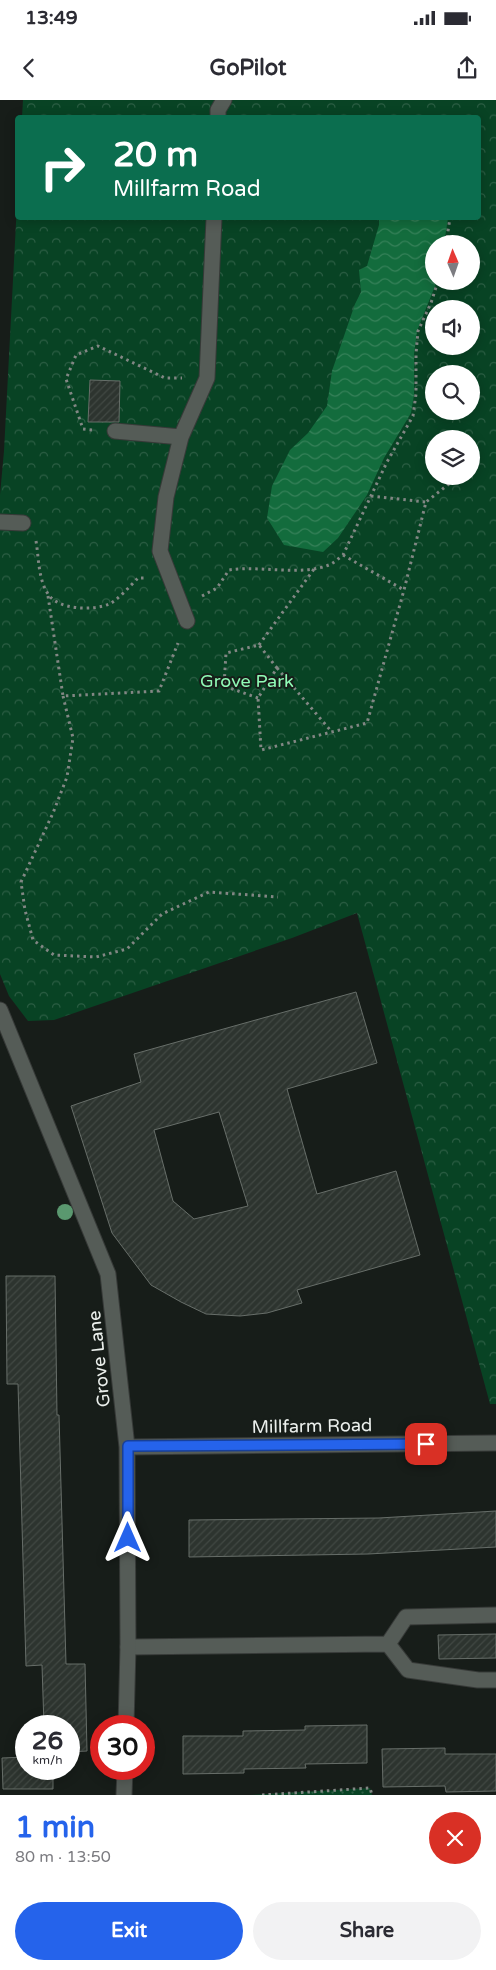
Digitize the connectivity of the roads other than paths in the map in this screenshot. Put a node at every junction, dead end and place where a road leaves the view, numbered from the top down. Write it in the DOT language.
graph roads {
  1 [pos="224,100"];
  2 [pos="218,115"];
  3 [pos="214,220"];
  4 [pos="115,432"];
  5 [pos="181,437"];
  6 [pos="0,522"];
  7 [pos="23,523"];
  8 [pos="187,621"];
  9 [pos="0,1010"];
  10 [pos="496,1443"];
  11 [pos="128,1446"];
  12 [pos="496,1615"];
  13 [pos="388,1644"];
  14 [pos="128,1647"];
  15 [pos="496,1680"];
  16 [pos="126,1715"];
  17 [pos="125,1780"];
  18 [pos="124,1795"];
  1 -- 2 [label="street"];
  3 -- 5 [label="street"];
  4 -- 5 [label="street"];
  5 -- 8 [label="street"];
  6 -- 7 [label="street"];
  9 -- 11 [label="street, Grove Lane"];
  10 -- 11 [label="street, Millfarm Road"];
  11 -- 14 [label="street, Grove Lane"];
  12 -- 13 [label="street"];
  13 -- 14 [label="street"];
  13 -- 15 [label="street"];
  14 -- 16 [label="street, Grove Lane"];
  17 -- 18 [label="street"];
}
